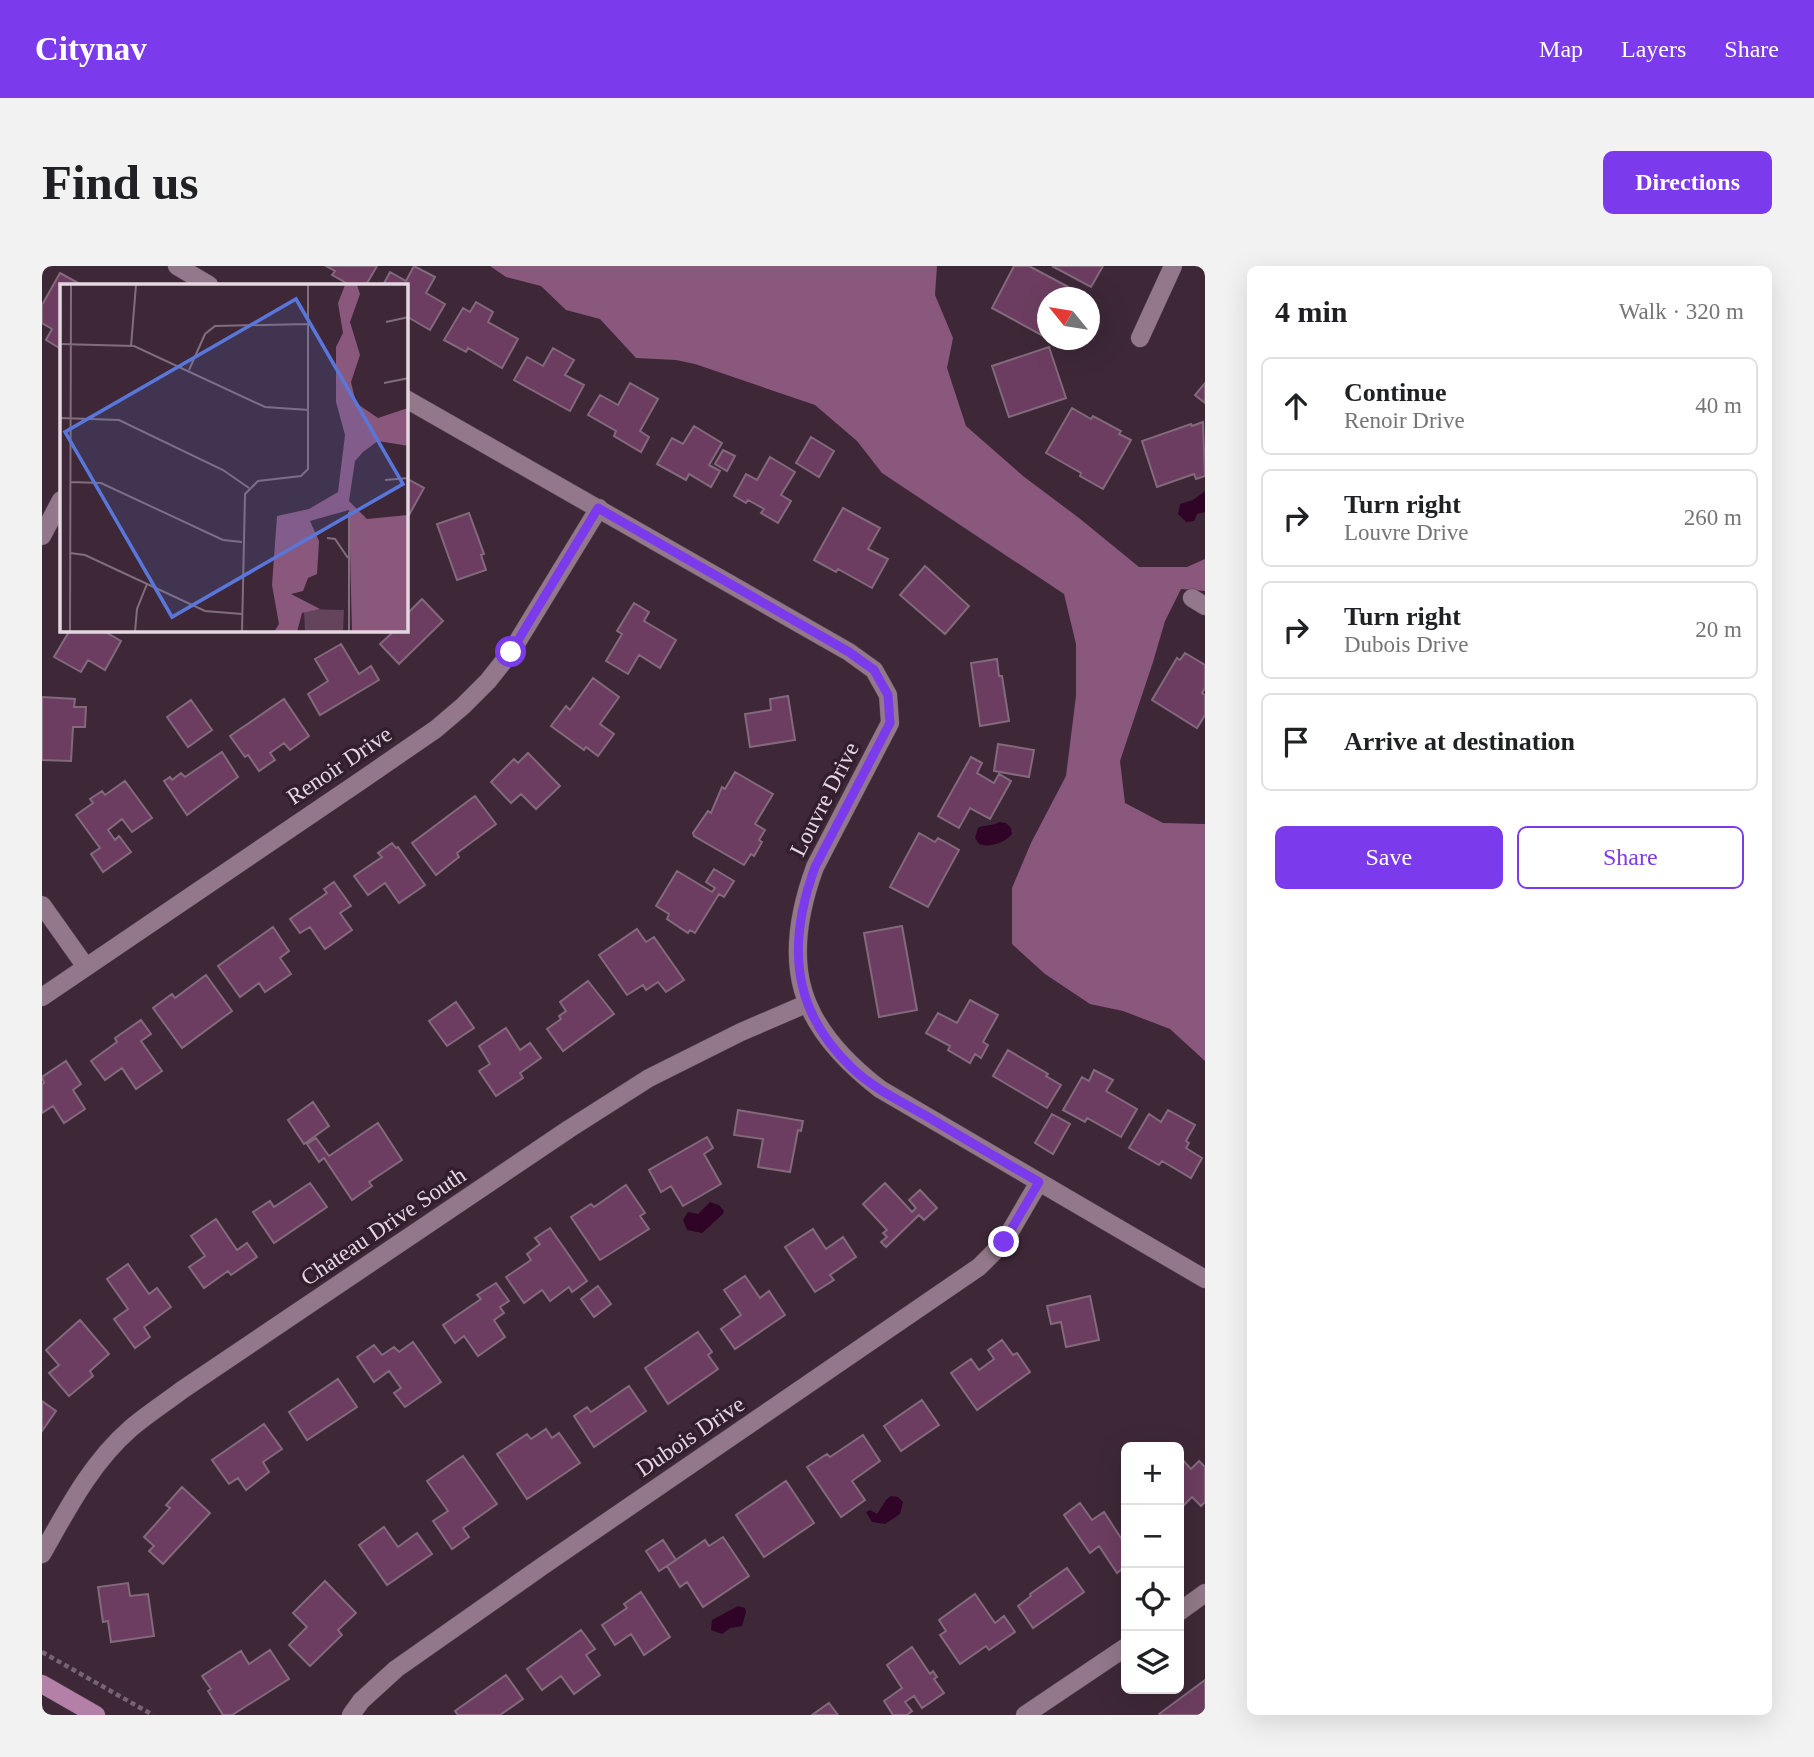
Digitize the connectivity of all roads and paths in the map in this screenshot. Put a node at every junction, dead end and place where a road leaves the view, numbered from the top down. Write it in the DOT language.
graph roads {
  1 [pos="1173,266"];
  2 [pos="184,275"];
  3 [pos="206,284"];
  4 [pos="1140,338"];
  5 [pos="408,400"];
  6 [pos="60,502"];
  7 [pos="598,508"];
  8 [pos="42,536"];
  9 [pos="42,905"];
  10 [pos="86,967"];
  11 [pos="42,997"];
  12 [pos="806,1004"];
  13 [pos="1039,1182"];
  14 [pos="1205,1279"];
  15 [pos="42,1553"];
  16 [pos="1205,1593"];
  17 [pos="1184,1608"];
  18 [pos="1121,1650"];
  19 [pos="42,1651"];
  20 [pos="42,1684"];
  21 [pos="96,1715"];
  22 [pos="153,1715"];
  23 [pos="351,1715"];
  24 [pos="1024,1715"];
  1 -- 4 [label="street"];
  2 -- 3 [label="street"];
  5 -- 7 [label="street, Louvre Drive"];
  6 -- 8 [label="street"];
  7 -- 10 [label="street, Renoir Drive"];
  7 -- 12 [label="street, Louvre Drive"];
  9 -- 10 [label="street"];
  10 -- 11 [label="street, Renoir Drive"];
  12 -- 13 [label="street, Louvre Drive"];
  12 -- 15 [label="street, Chateau Drive South"];
  13 -- 14 [label="street, Louvre Drive"];
  13 -- 23 [label="street, Dubois Drive"];
  16 -- 17 [label="street"];
  18 -- 24 [label="street"];
  19 -- 22 [label="path"];
  20 -- 21 [label="main road"];
}
